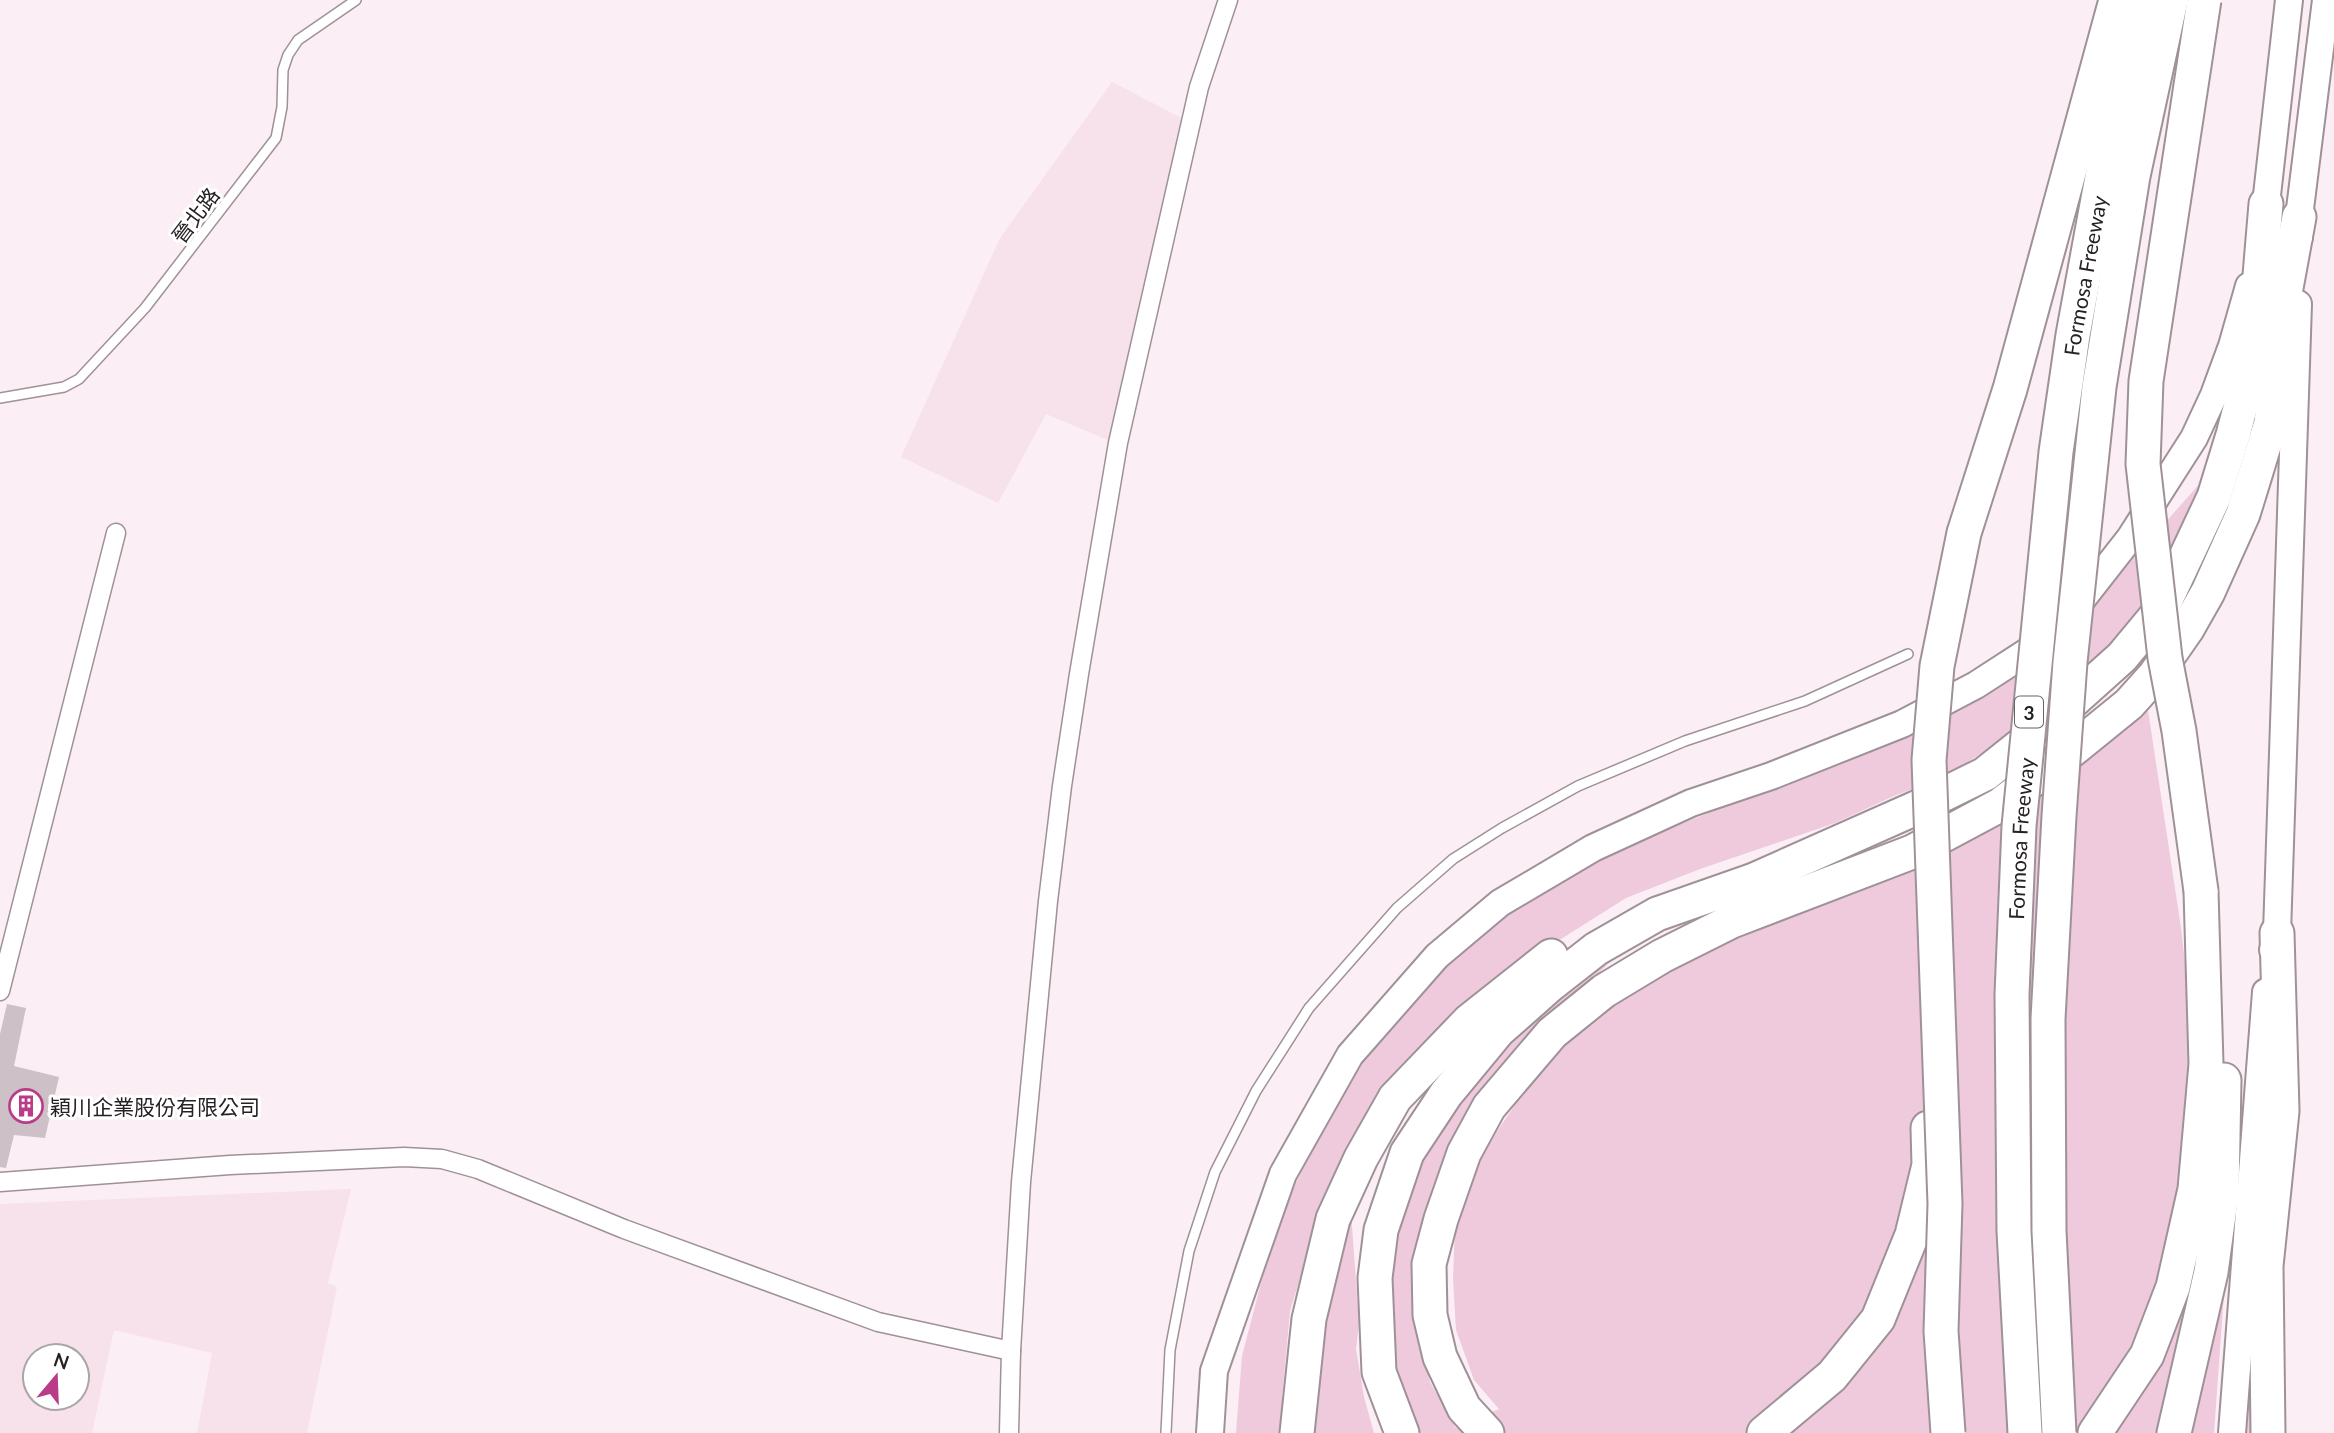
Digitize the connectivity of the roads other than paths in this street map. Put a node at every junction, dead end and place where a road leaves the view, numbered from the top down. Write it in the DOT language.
graph roads {
  1 [pos="356,0"];
  2 [pos="1228,0"];
  3 [pos="2116,0"];
  4 [pos="2140,0"];
  5 [pos="2171,0"];
  6 [pos="2204,0"];
  7 [pos="2289,0"];
  8 [pos="2326,0"];
  9 [pos="2266,204"];
  10 [pos="2299,216"];
  11 [pos="0,398"];
  12 [pos="116,533"];
  13 [pos="1908,654"];
  14 [pos="1859,834"];
  15 [pos="2201,891"];
  16 [pos="2277,933"];
  17 [pos="1937,937"];
  18 [pos="0,991"];
  19 [pos="0,1182"];
  20 [pos="1011,1351"];
  21 [pos="1009,1433"];
  22 [pos="1166,1433"];
  23 [pos="1210,1433"];
  24 [pos="1297,1433"];
  25 [pos="1402,1433"];
  26 [pos="1486,1433"];
  27 [pos="1764,1433"];
  28 [pos="1948,1433"];
  29 [pos="2025,1433"];
  30 [pos="2059,1433"];
  31 [pos="2095,1433"];
  32 [pos="2174,1433"];
  33 [pos="2232,1433"];
  34 [pos="2268,1433"];
  1 -- 11 [label="lane, 晉北路"];
  2 -- 20 [label="street"];
  3 -- 17 [label="highway, bridge"];
  4 -- 29 [label="highway, Formosa Freeway / 3, bridge"];
  5 -- 30 [label="highway, Formosa Freeway / 3, bridge"];
  6 -- 15 [label="highway, bridge"];
  7 -- 9 [label="street"];
  8 -- 10 [label="street"];
  9 -- 14 [label="highway"];
  9 -- 23 [label="street"];
  10 -- 16 [label="street"];
  10 -- 26 [label="highway"];
  12 -- 18 [label="street"];
  13 -- 22 [label="lane"];
  14 -- 24 [label="highway"];
  14 -- 25 [label="highway"];
  15 -- 31 [label="highway"];
  15 -- 32 [label="highway"];
  16 -- 33 [label="street"];
  16 -- 34 [label="highway"];
  17 -- 27 [label="highway, bridge"];
  17 -- 28 [label="highway, bridge"];
  19 -- 20 [label="street"];
  20 -- 21 [label="street"];
}
